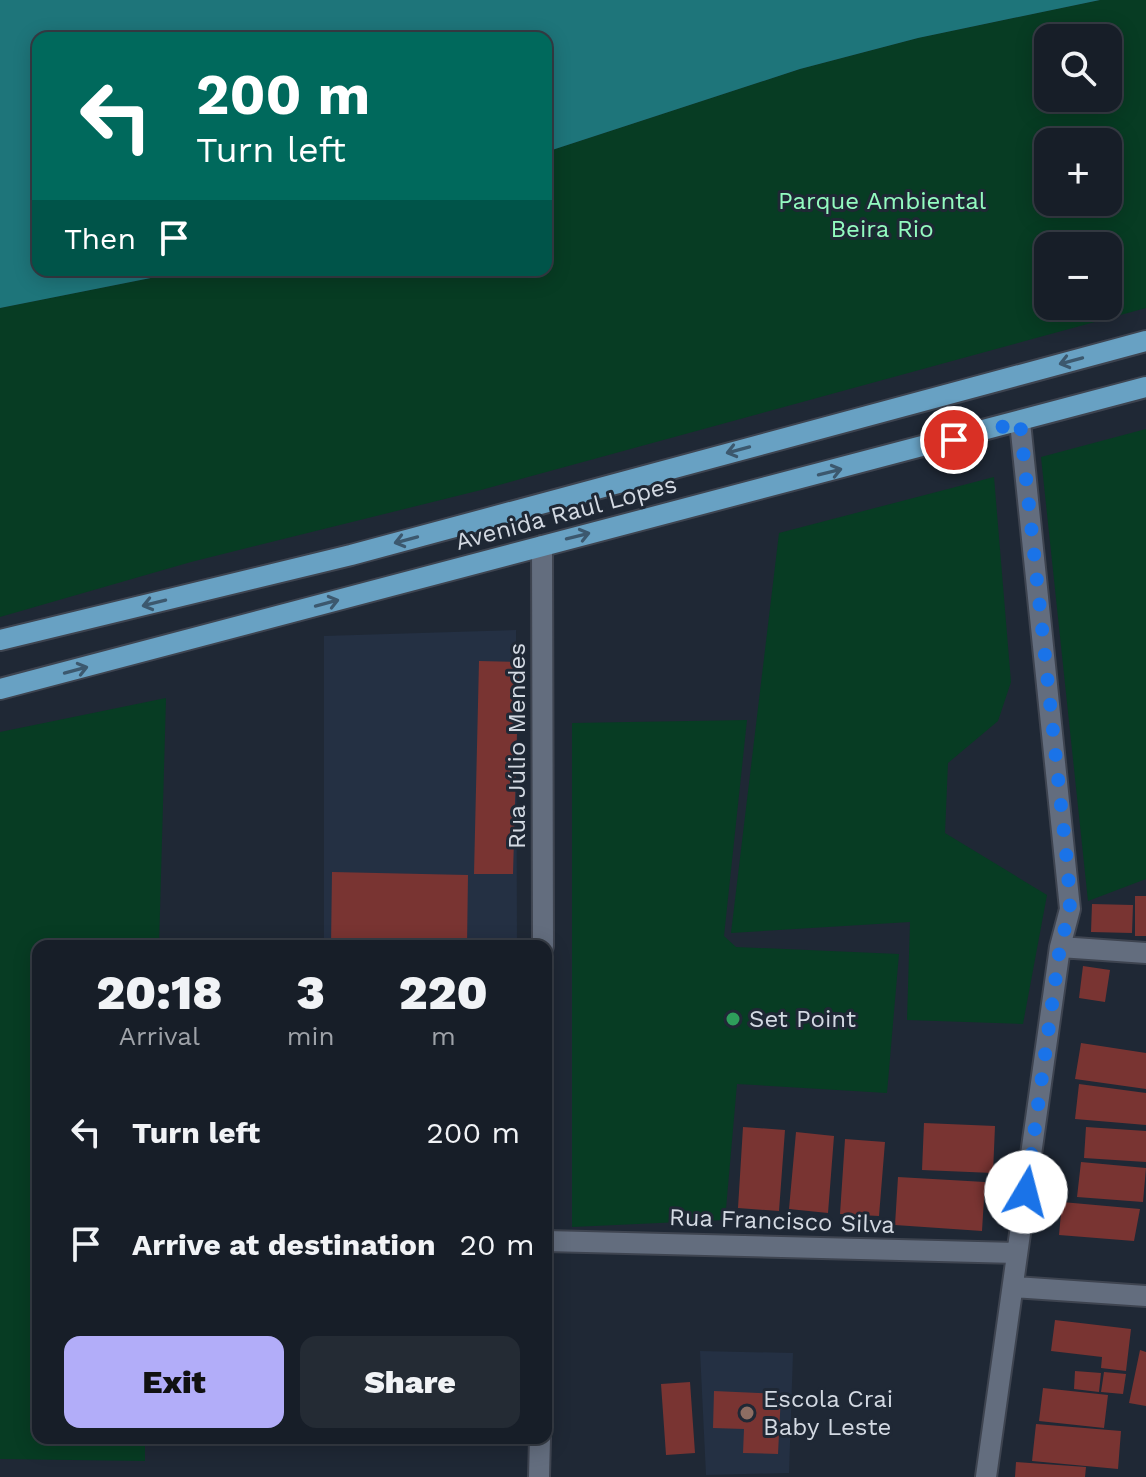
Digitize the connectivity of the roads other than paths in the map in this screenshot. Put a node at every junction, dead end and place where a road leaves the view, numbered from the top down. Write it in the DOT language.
graph roads {
  1 [pos="1146,341"];
  2 [pos="1146,387"];
  3 [pos="1020,422"];
  4 [pos="542,546"];
  5 [pos="0,640"];
  6 [pos="0,689"];
  7 [pos="543,940"];
  8 [pos="1060,947"];
  9 [pos="1146,953"];
  10 [pos="552,1241"];
  11 [pos="1017,1253"];
  12 [pos="1014,1287"];
  13 [pos="1146,1296"];
  14 [pos="540,1444"];
  15 [pos="539,1477"];
  16 [pos="986,1477"];
  1 -- 5 [label="main road, Avenida Raul Lopes, one-way"];
  2 -- 3 [label="main road, Avenida Raul Lopes"];
  4 -- 3 [label="main road, Avenida Raul Lopes, one-way"];
  3 -- 8 [label="street"];
  6 -- 4 [label="main road, Avenida Raul Lopes, one-way"];
  4 -- 7 [label="street, Rua Júlio Mendes"];
  8 -- 9 [label="street"];
  8 -- 11 [label="street"];
  10 -- 11 [label="street, Rua Francisco Silva"];
  11 -- 12 [label="street"];
  12 -- 13 [label="street"];
  12 -- 16 [label="street"];
  14 -- 15 [label="street"];
}
